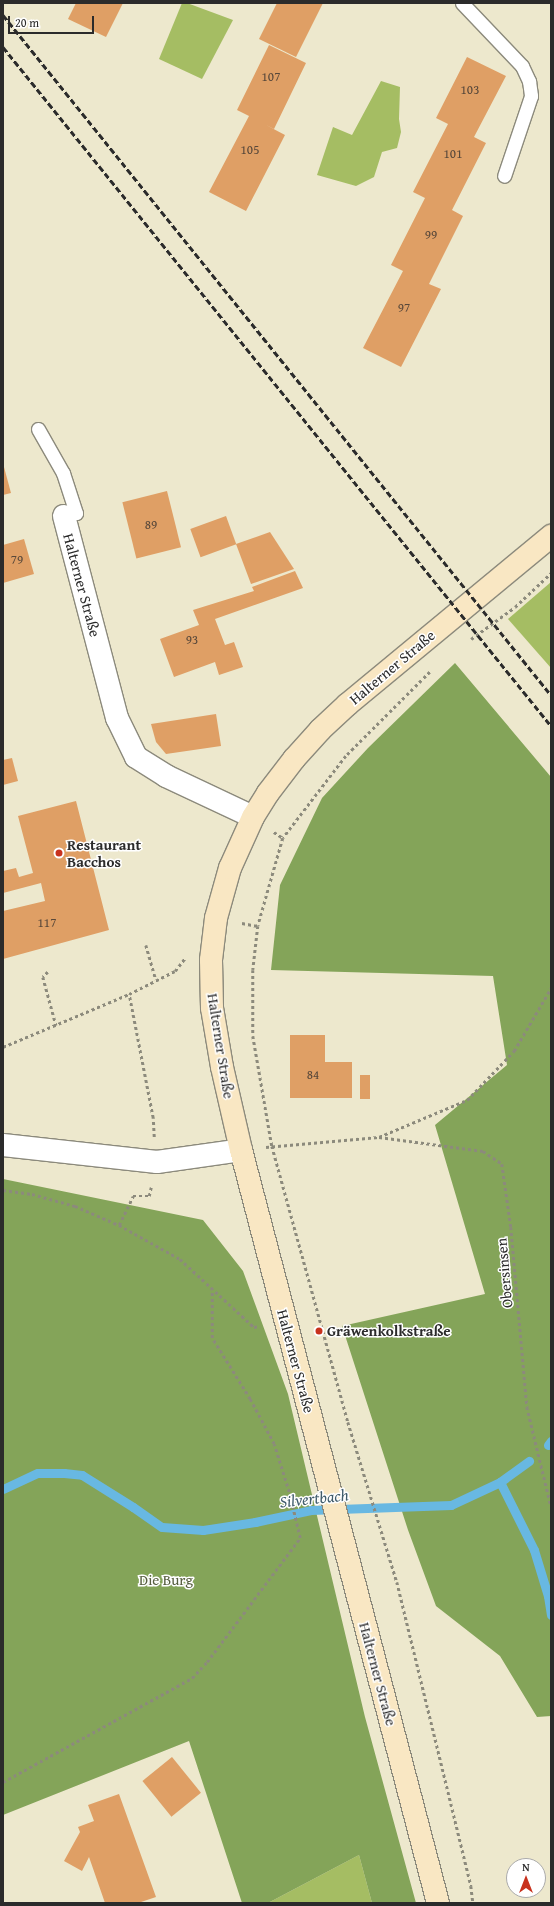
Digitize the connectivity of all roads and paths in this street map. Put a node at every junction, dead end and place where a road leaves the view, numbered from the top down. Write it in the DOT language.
graph roads {
  1 [pos="462,3"];
  2 [pos="504,176"];
  3 [pos="38,429"];
  4 [pos="64,516"];
  5 [pos="551,536"];
  6 [pos="551,573"];
  7 [pos="466,642"];
  8 [pos="431,672"];
  9 [pos="252,817"];
  10 [pos="216,918"];
  11 [pos="258,926"];
  12 [pos="146,945"];
  13 [pos="186,956"];
  14 [pos="48,972"];
  15 [pos="156,980"];
  16 [pos="551,988"];
  17 [pos="129,994"];
  18 [pos="56,1025"];
  19 [pos="3,1047"];
  20 [pos="379,1137"];
  21 [pos="3,1145"];
  22 [pos="272,1146"];
  23 [pos="242,1150"];
  24 [pos="157,1162"];
  25 [pos="3,1190"];
  26 [pos="120,1225"];
  27 [pos="212,1289"];
  28 [pos="286,1321"];
  29 [pos="551,1506"];
  30 [pos="3,1782"];
  31 [pos="438,1903"];
  32 [pos="473,1903"];
  1 -- 2 [label="lane"];
  3 -- 4 [label="lane"];
  4 -- 9 [label="street, Halterner Straße"];
  5 -- 9 [label="main road, Halterner Straße"];
  6 -- 7 [label="path"];
  8 -- 11 [label="path"];
  9 -- 10 [label="main road, Halterner Straße"];
  10 -- 11 [label="path"];
  10 -- 23 [label="main road, Halterner Straße"];
  11 -- 22 [label="path"];
  12 -- 15 [label="path"];
  13 -- 15 [label="path"];
  14 -- 18 [label="path"];
  15 -- 17 [label="path"];
  16 -- 20 [label="path"];
  17 -- 18 [label="path"];
  17 -- 24 [label="path"];
  18 -- 19 [label="path"];
  20 -- 22 [label="path"];
  20 -- 29 [label="path, Obersinsen"];
  21 -- 24 [label="street"];
  22 -- 23 [label="path"];
  22 -- 32 [label="path"];
  23 -- 24 [label="street"];
  23 -- 28 [label="main road, Halterner Straße"];
  24 -- 26 [label="path"];
  25 -- 26 [label="path"];
  26 -- 27 [label="path"];
  27 -- 28 [label="path"];
  27 -- 30 [label="path"];
  28 -- 31 [label="main road, Halterner Straße"];
}
